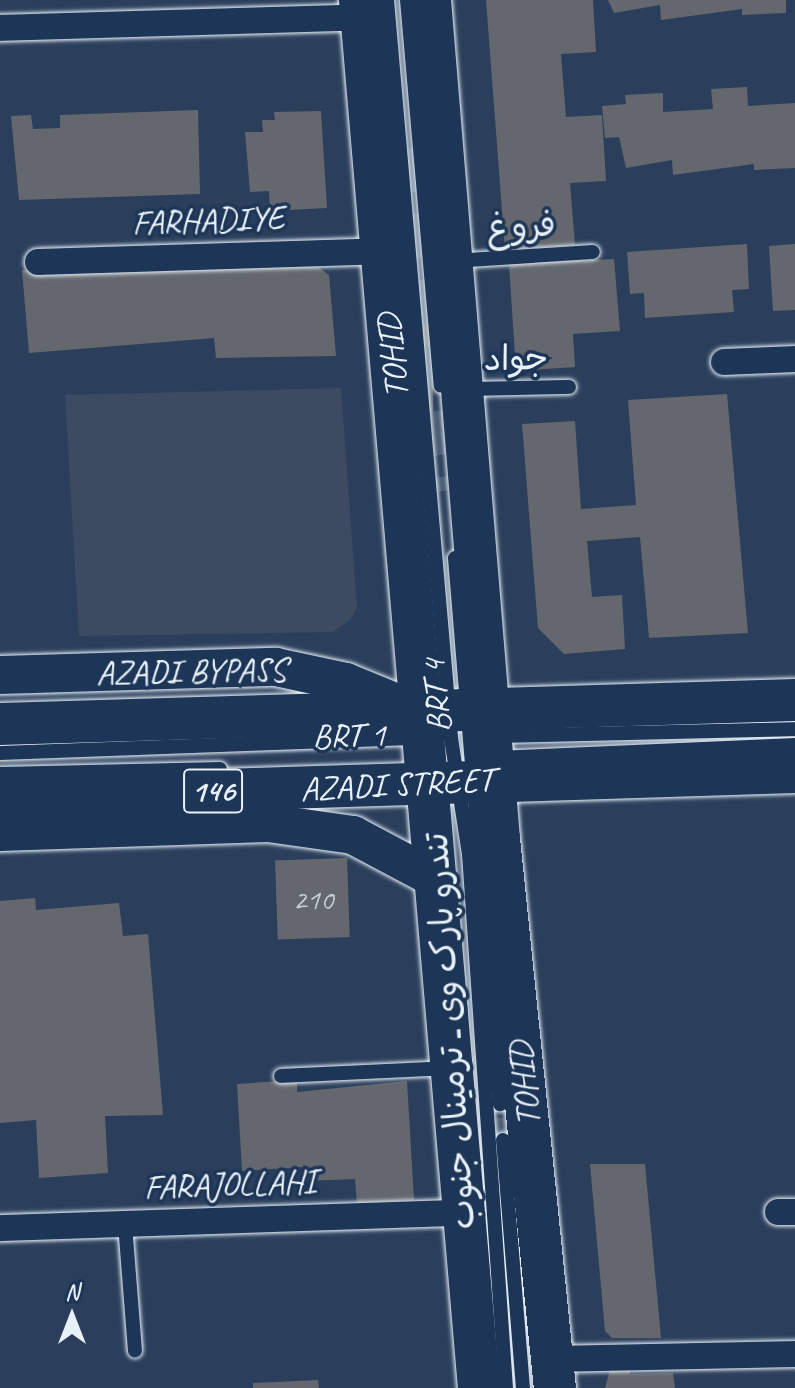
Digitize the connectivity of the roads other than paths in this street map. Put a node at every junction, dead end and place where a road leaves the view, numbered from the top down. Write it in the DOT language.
graph roads {
  1 [pos="407,0"];
  2 [pos="430,0"];
  3 [pos="369,6"];
  4 [pos="0,28"];
  5 [pos="381,251"];
  6 [pos="593,252"];
  7 [pos="453,261"];
  8 [pos="38,262"];
  9 [pos="795,359"];
  10 [pos="724,362"];
  11 [pos="569,387"];
  12 [pos="454,399"];
  13 [pos="453,536"];
  14 [pos="0,675"];
  15 [pos="795,700"];
  16 [pos="0,724"];
  17 [pos="795,729"];
  18 [pos="795,745"];
  19 [pos="457,748"];
  20 [pos="0,753"];
  21 [pos="235,769"];
  22 [pos="795,772"];
  23 [pos="0,774"];
  24 [pos="0,797"];
  25 [pos="268,823"];
  26 [pos="0,832"];
  27 [pos="432,877"];
  28 [pos="450,1068"];
  29 [pos="281,1076"];
  30 [pos="463,1213"];
  31 [pos="125,1224"];
  32 [pos="0,1228"];
  33 [pos="135,1351"];
  34 [pos="795,1354"];
  35 [pos="554,1374"];
  36 [pos="479,1388"];
  37 [pos="506,1388"];
  38 [pos="523,1388"];
  1 -- 12 [label="lane"];
  2 -- 7 [label="main road, TOHID"];
  3 -- 4 [label="street"];
  3 -- 5 [label="main road, TOHID"];
  3 -- 19 [label="lane, تندرو پارک وی ـ ترمینال جنوب"];
  5 -- 8 [label="street, FARHADIYE"];
  5 -- 19 [label="main road, TOHID"];
  6 -- 7 [label="lane, فروغ"];
  7 -- 12 [label="main road, TOHID"];
  9 -- 10 [label="street"];
  11 -- 12 [label="lane, جواد"];
  12 -- 19 [label="main road, TOHID"];
  13 -- 19 [label="lane, BRT 4"];
  14 -- 19 [label="main road, AZADI BYPASS"];
  15 -- 19 [label="main road, AZADI STREET / 146"];
  16 -- 19 [label="main road, AZADI STREET / 146"];
  17 -- 19 [label="lane, BRT 1"];
  18 -- 19 [label="lane, BRT 1"];
  19 -- 20 [label="lane, BRT 1"];
  19 -- 22 [label="main road, AZADI STREET / 146"];
  19 -- 24 [label="main road, AZADI STREET / 146"];
  19 -- 25 [label="main road"];
  19 -- 27 [label="main road, TOHID"];
  19 -- 35 [label="main road, TOHID"];
  19 -- 37 [label="lane, تندرو پارک وی ـ ترمینال جنوب"];
  19 -- 38 [label="lane, BRT 4"];
  21 -- 23 [label="lane"];
  25 -- 26 [label="main road"];
  25 -- 27 [label="main road"];
  27 -- 28 [label="main road, TOHID"];
  28 -- 29 [label="lane"];
  28 -- 30 [label="main road, TOHID"];
  30 -- 31 [label="street, FARAJOLLAHI"];
  30 -- 36 [label="main road, TOHID"];
  31 -- 32 [label="street, FARAJOLLAHI"];
  31 -- 33 [label="lane"];
  34 -- 35 [label="street"];
}
